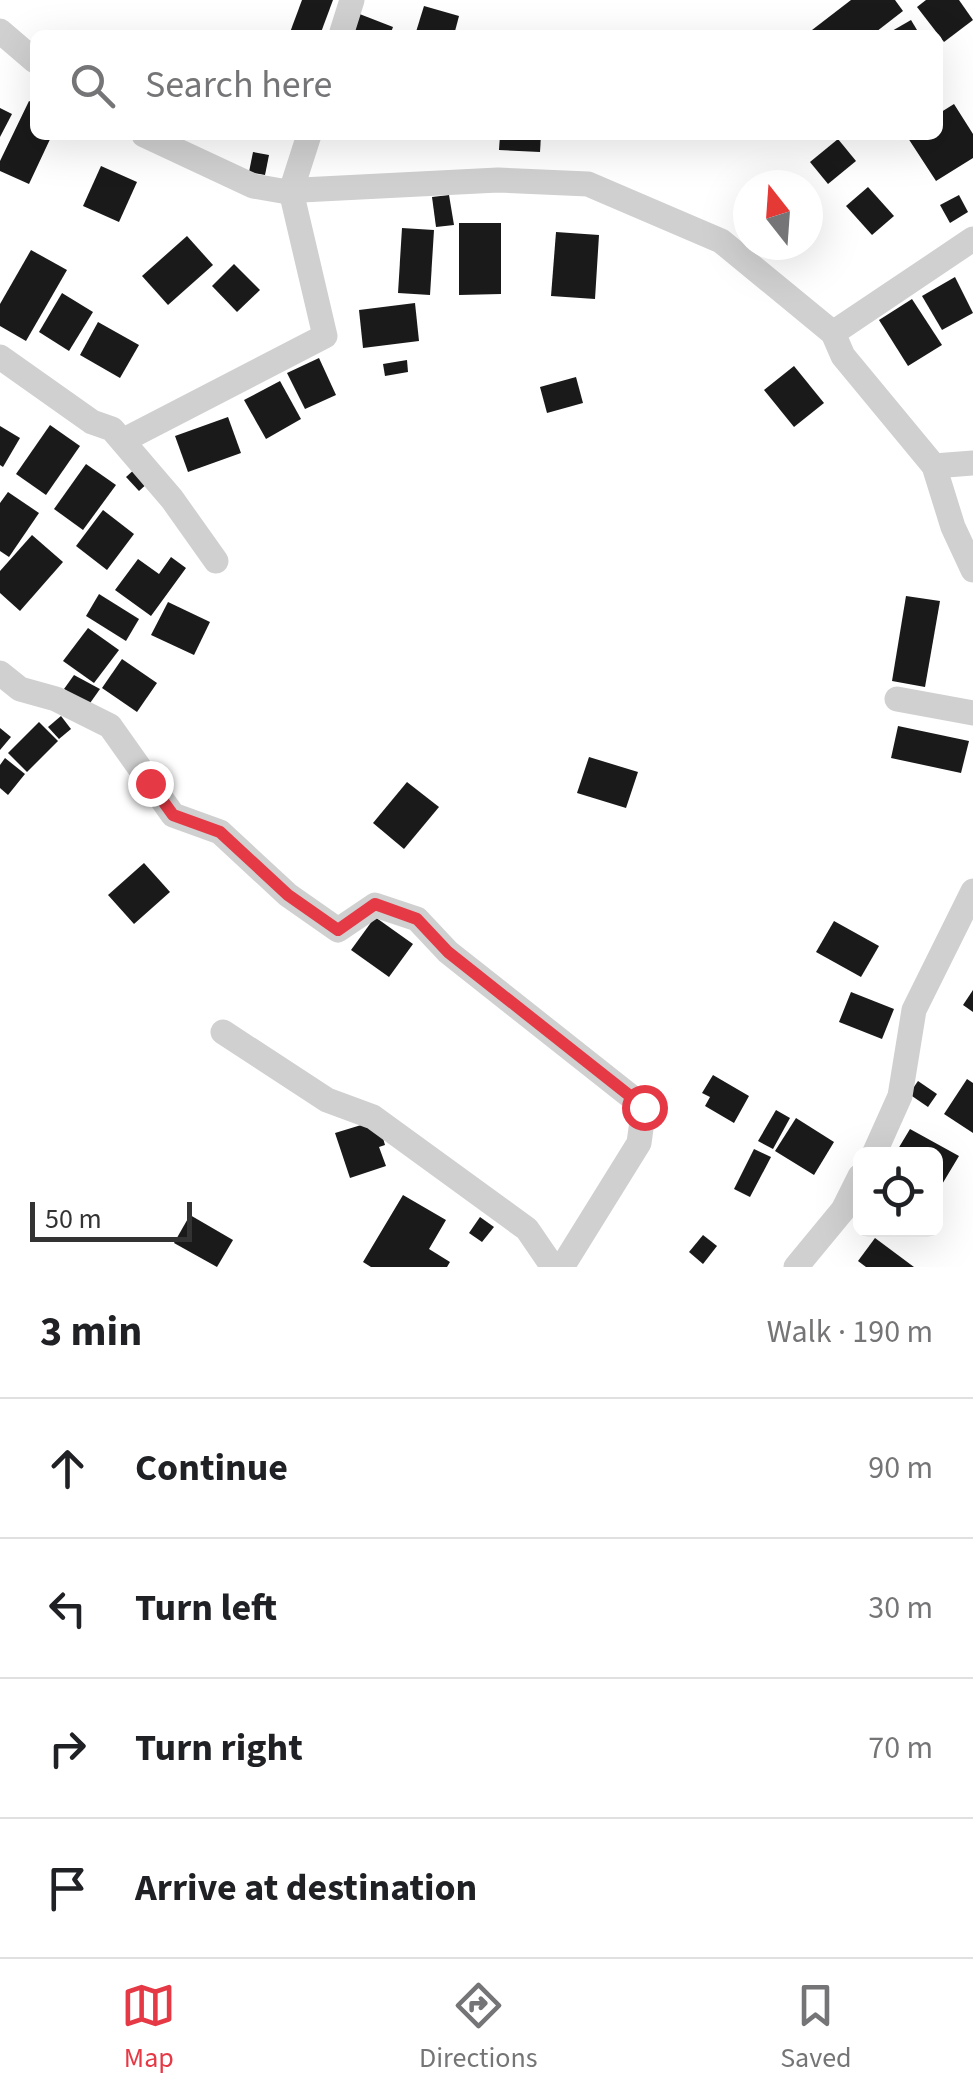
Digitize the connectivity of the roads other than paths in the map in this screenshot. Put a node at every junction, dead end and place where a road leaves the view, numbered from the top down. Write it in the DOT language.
graph roads {
  1 [pos="352,0"];
  2 [pos="343,30"];
  3 [pos="0,31"];
  4 [pos="30,57"];
  5 [pos="155,140"];
  6 [pos="307,140"];
  7 [pos="291,190"];
  8 [pos="973,239"];
  9 [pos="833,333"];
  10 [pos="0,357"];
  11 [pos="124,440"];
  12 [pos="973,463"];
  13 [pos="934,466"];
  14 [pos="216,561"];
  15 [pos="973,570"];
  16 [pos="0,674"];
  17 [pos="896,699"];
  18 [pos="973,713"];
  19 [pos="973,891"];
  20 [pos="223,1032"];
  21 [pos="877,1147"];
  22 [pos="853,1189"];
  23 [pos="553,1267"];
  24 [pos="562,1267"];
  25 [pos="796,1267"];
  1 -- 2 [label="street"];
  3 -- 4 [label="street"];
  5 -- 7 [label="street"];
  6 -- 7 [label="street"];
  7 -- 9 [label="street"];
  7 -- 11 [label="street"];
  8 -- 9 [label="street"];
  9 -- 13 [label="street"];
  10 -- 11 [label="street"];
  11 -- 14 [label="street"];
  12 -- 13 [label="street"];
  13 -- 15 [label="street"];
  16 -- 24 [label="street"];
  17 -- 18 [label="street"];
  19 -- 21 [label="street"];
  20 -- 23 [label="street"];
  22 -- 25 [label="street"];
}
